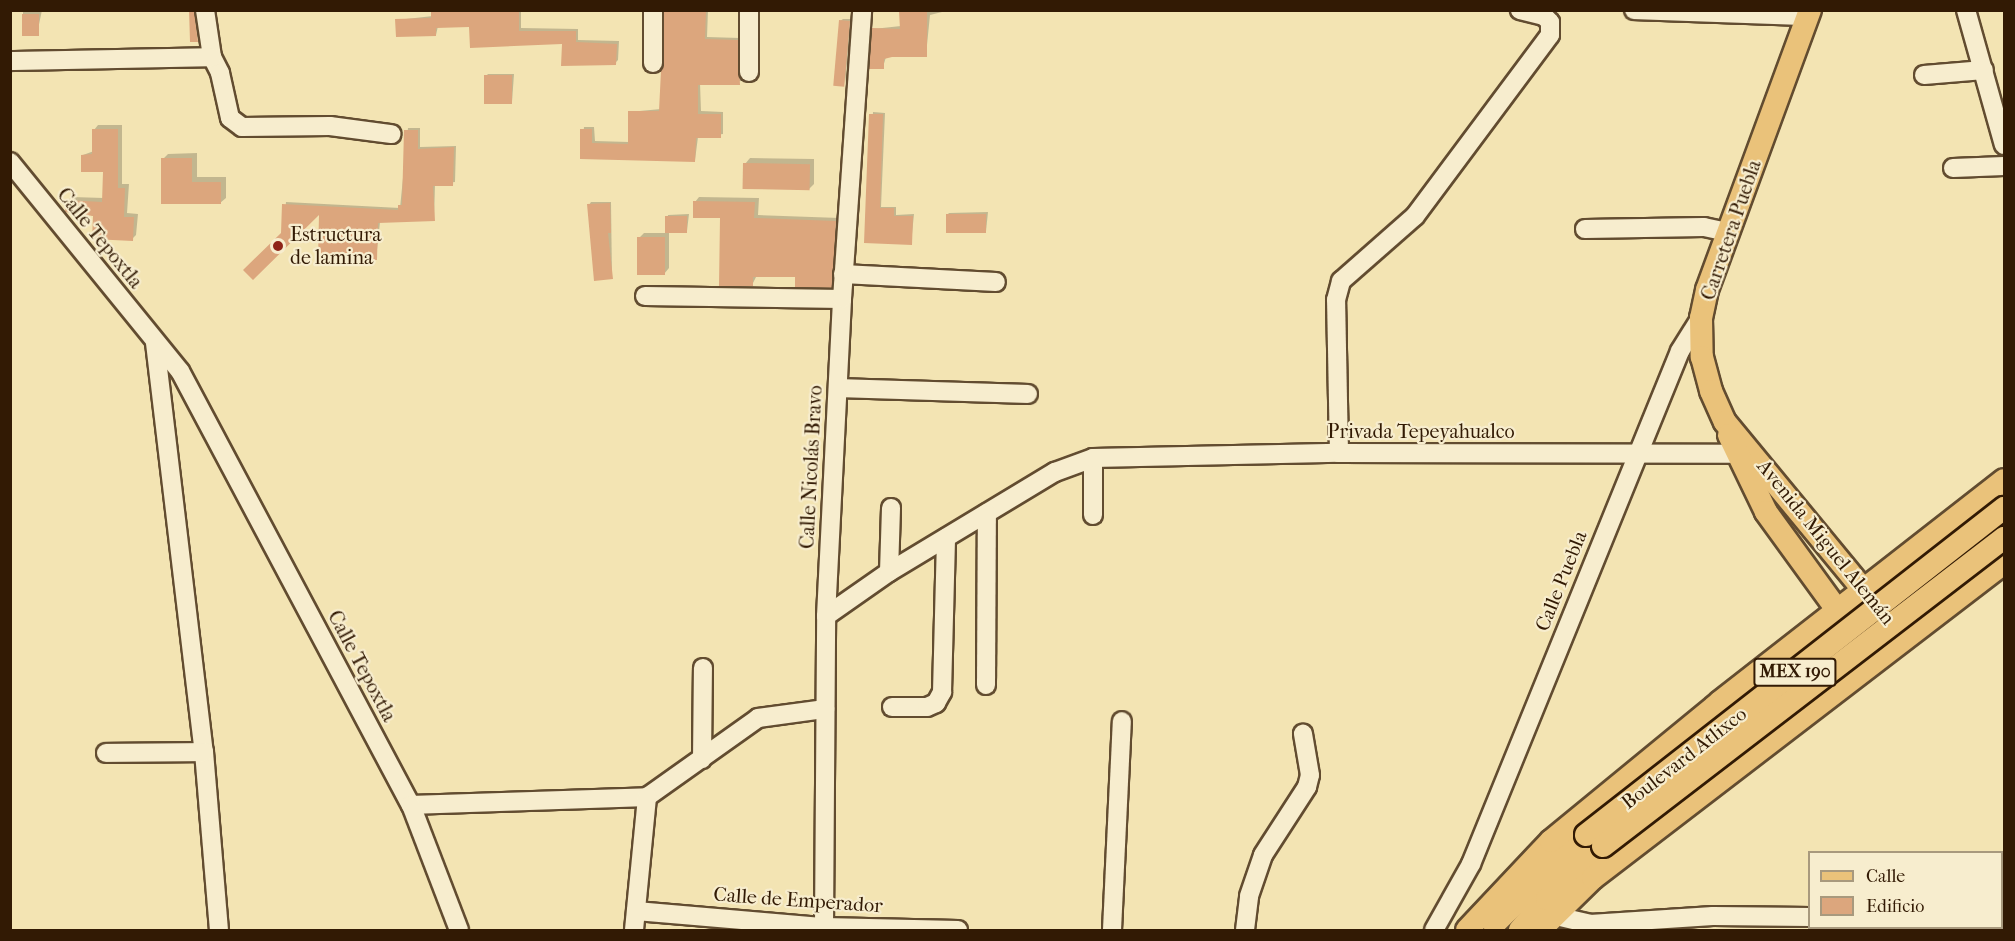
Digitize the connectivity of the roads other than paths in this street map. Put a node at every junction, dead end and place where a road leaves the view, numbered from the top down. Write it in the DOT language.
graph roads {
  1 [pos="205,10"];
  2 [pos="653,10"];
  3 [pos="749,10"];
  4 [pos="862,10"];
  5 [pos="1520,10"];
  6 [pos="1634,10"];
  7 [pos="1966,10"];
  8 [pos="1809,13"];
  9 [pos="212,57"];
  10 [pos="10,61"];
  11 [pos="653,63"];
  12 [pos="1984,70"];
  13 [pos="749,72"];
  14 [pos="1924,75"];
  15 [pos="391,134"];
  16 [pos="2004,145"];
  17 [pos="10,162"];
  18 [pos="2004,166"];
  19 [pos="1953,168"];
  20 [pos="1585,229"];
  21 [pos="1728,232"];
  22 [pos="843,274"];
  23 [pos="996,282"];
  24 [pos="645,296"];
  25 [pos="842,299"];
  26 [pos="1701,318"];
  27 [pos="155,343"];
  28 [pos="838,387"];
  29 [pos="1029,394"];
  30 [pos="1725,422"];
  31 [pos="1741,450"];
  32 [pos="1339,453"];
  33 [pos="1637,454"];
  34 [pos="1093,458"];
  35 [pos="2004,480"];
  36 [pos="891,508"];
  37 [pos="2004,508"];
  38 [pos="987,513"];
  39 [pos="1093,515"];
  40 [pos="946,538"];
  41 [pos="2004,538"];
  42 [pos="2004,562"];
  43 [pos="889,572"];
  44 [pos="1815,585"];
  45 [pos="1864,591"];
  46 [pos="1837,612"];
  47 [pos="826,616"];
  48 [pos="1802,638"];
  49 [pos="1904,639"];
  50 [pos="1880,657"];
  51 [pos="1771,663"];
  52 [pos="703,668"];
  53 [pos="986,685"];
  54 [pos="892,707"];
  55 [pos="825,709"];
  56 [pos="1797,720"];
  57 [pos="1122,721"];
  58 [pos="1303,734"];
  59 [pos="204,752"];
  60 [pos="106,753"];
  61 [pos="702,759"];
  62 [pos="647,797"];
  63 [pos="411,806"];
  64 [pos="1594,841"];
  65 [pos="636,911"];
  66 [pos="1808,917"];
  67 [pos="1548,923"];
  68 [pos="824,927"];
  69 [pos="1590,927"];
  70 [pos="219,930"];
  71 [pos="459,930"];
  72 [pos="634,930"];
  73 [pos="872,930"];
  74 [pos="958,930"];
  75 [pos="1112,930"];
  76 [pos="1245,930"];
  77 [pos="1434,930"];
  78 [pos="1467,930"];
  79 [pos="1488,930"];
  80 [pos="1520,930"];
  1 -- 9 [label="street"];
  2 -- 11 [label="street"];
  3 -- 13 [label="street"];
  4 -- 22 [label="street, Calle Nicolás Bravo"];
  5 -- 32 [label="street"];
  6 -- 8 [label="street"];
  7 -- 12 [label="street"];
  8 -- 21 [label="main road, Carretera Puebla"];
  9 -- 10 [label="street"];
  9 -- 15 [label="street"];
  12 -- 14 [label="street"];
  12 -- 16 [label="street"];
  17 -- 27 [label="street, Calle Tepoxtla"];
  18 -- 19 [label="street"];
  20 -- 21 [label="street"];
  21 -- 26 [label="main road, Carretera Puebla"];
  22 -- 23 [label="street"];
  22 -- 25 [label="street, Calle Nicolás Bravo"];
  24 -- 25 [label="street"];
  25 -- 28 [label="street, Calle Nicolás Bravo"];
  26 -- 30 [label="main road, Carretera Puebla"];
  26 -- 33 [label="street, Calle Puebla"];
  27 -- 59 [label="street"];
  27 -- 63 [label="street, Calle Tepoxtla"];
  28 -- 29 [label="street"];
  28 -- 47 [label="street, Calle Nicolás Bravo"];
  30 -- 31 [label="main road, Avenida Miguel Alemán"];
  31 -- 33 [label="street, Privada Tepeyahualco"];
  31 -- 44 [label="main road, Avenida Miguel Alemán"];
  31 -- 45 [label="main road, Avenida Miguel Alemán"];
  32 -- 33 [label="street, Privada Tepeyahualco"];
  32 -- 34 [label="street, Privada Tepeyahualco"];
  33 -- 77 [label="street, Calle Puebla"];
  34 -- 38 [label="street, Privada Tepeyahualco"];
  34 -- 39 [label="street"];
  35 -- 45 [label="main road"];
  36 -- 43 [label="street"];
  37 -- 64 [label="main road, Boulevard Atlixco / MEX 190, bridge"];
  38 -- 40 [label="street, Privada Tepeyahualco"];
  38 -- 53 [label="street"];
  40 -- 43 [label="street, Privada Tepeyahualco"];
  40 -- 54 [label="street"];
  41 -- 64 [label="main road, MEX 190, bridge"];
  42 -- 49 [label="main road"];
  43 -- 47 [label="street, Privada Tepeyahualco"];
  44 -- 46 [label="main road, Avenida Miguel Alemán"];
  44 -- 48 [label="main road"];
  45 -- 46 [label="main road"];
  45 -- 49 [label="main road, Avenida Miguel Alemán"];
  46 -- 48 [label="main road"];
  46 -- 50 [label="main road, Avenida Miguel Alemán"];
  47 -- 55 [label="street, Calle Nicolás Bravo"];
  48 -- 51 [label="main road"];
  49 -- 50 [label="main road"];
  50 -- 56 [label="main road"];
  51 -- 56 [label="main road"];
  51 -- 78 [label="main road"];
  52 -- 61 [label="street"];
  55 -- 61 [label="street"];
  55 -- 68 [label="street, Calle Nicolás Bravo"];
  56 -- 67 [label="main road"];
  57 -- 75 [label="street"];
  58 -- 76 [label="street"];
  59 -- 60 [label="street"];
  59 -- 70 [label="street"];
  61 -- 62 [label="street"];
  62 -- 63 [label="street"];
  62 -- 65 [label="street"];
  63 -- 71 [label="street, Calle Tepoxtla"];
  64 -- 79 [label="main road, Boulevard Atlixco / MEX 190"];
  64 -- 80 [label="main road, MEX 190"];
  65 -- 68 [label="street, Calle de Emperador"];
  65 -- 72 [label="street"];
  66 -- 69 [label="street"];
  67 -- 69 [label="street"];
  68 -- 73 [label="street, Calle de Emperador"];
  73 -- 74 [label="street, Calle de Emperador"];
}
